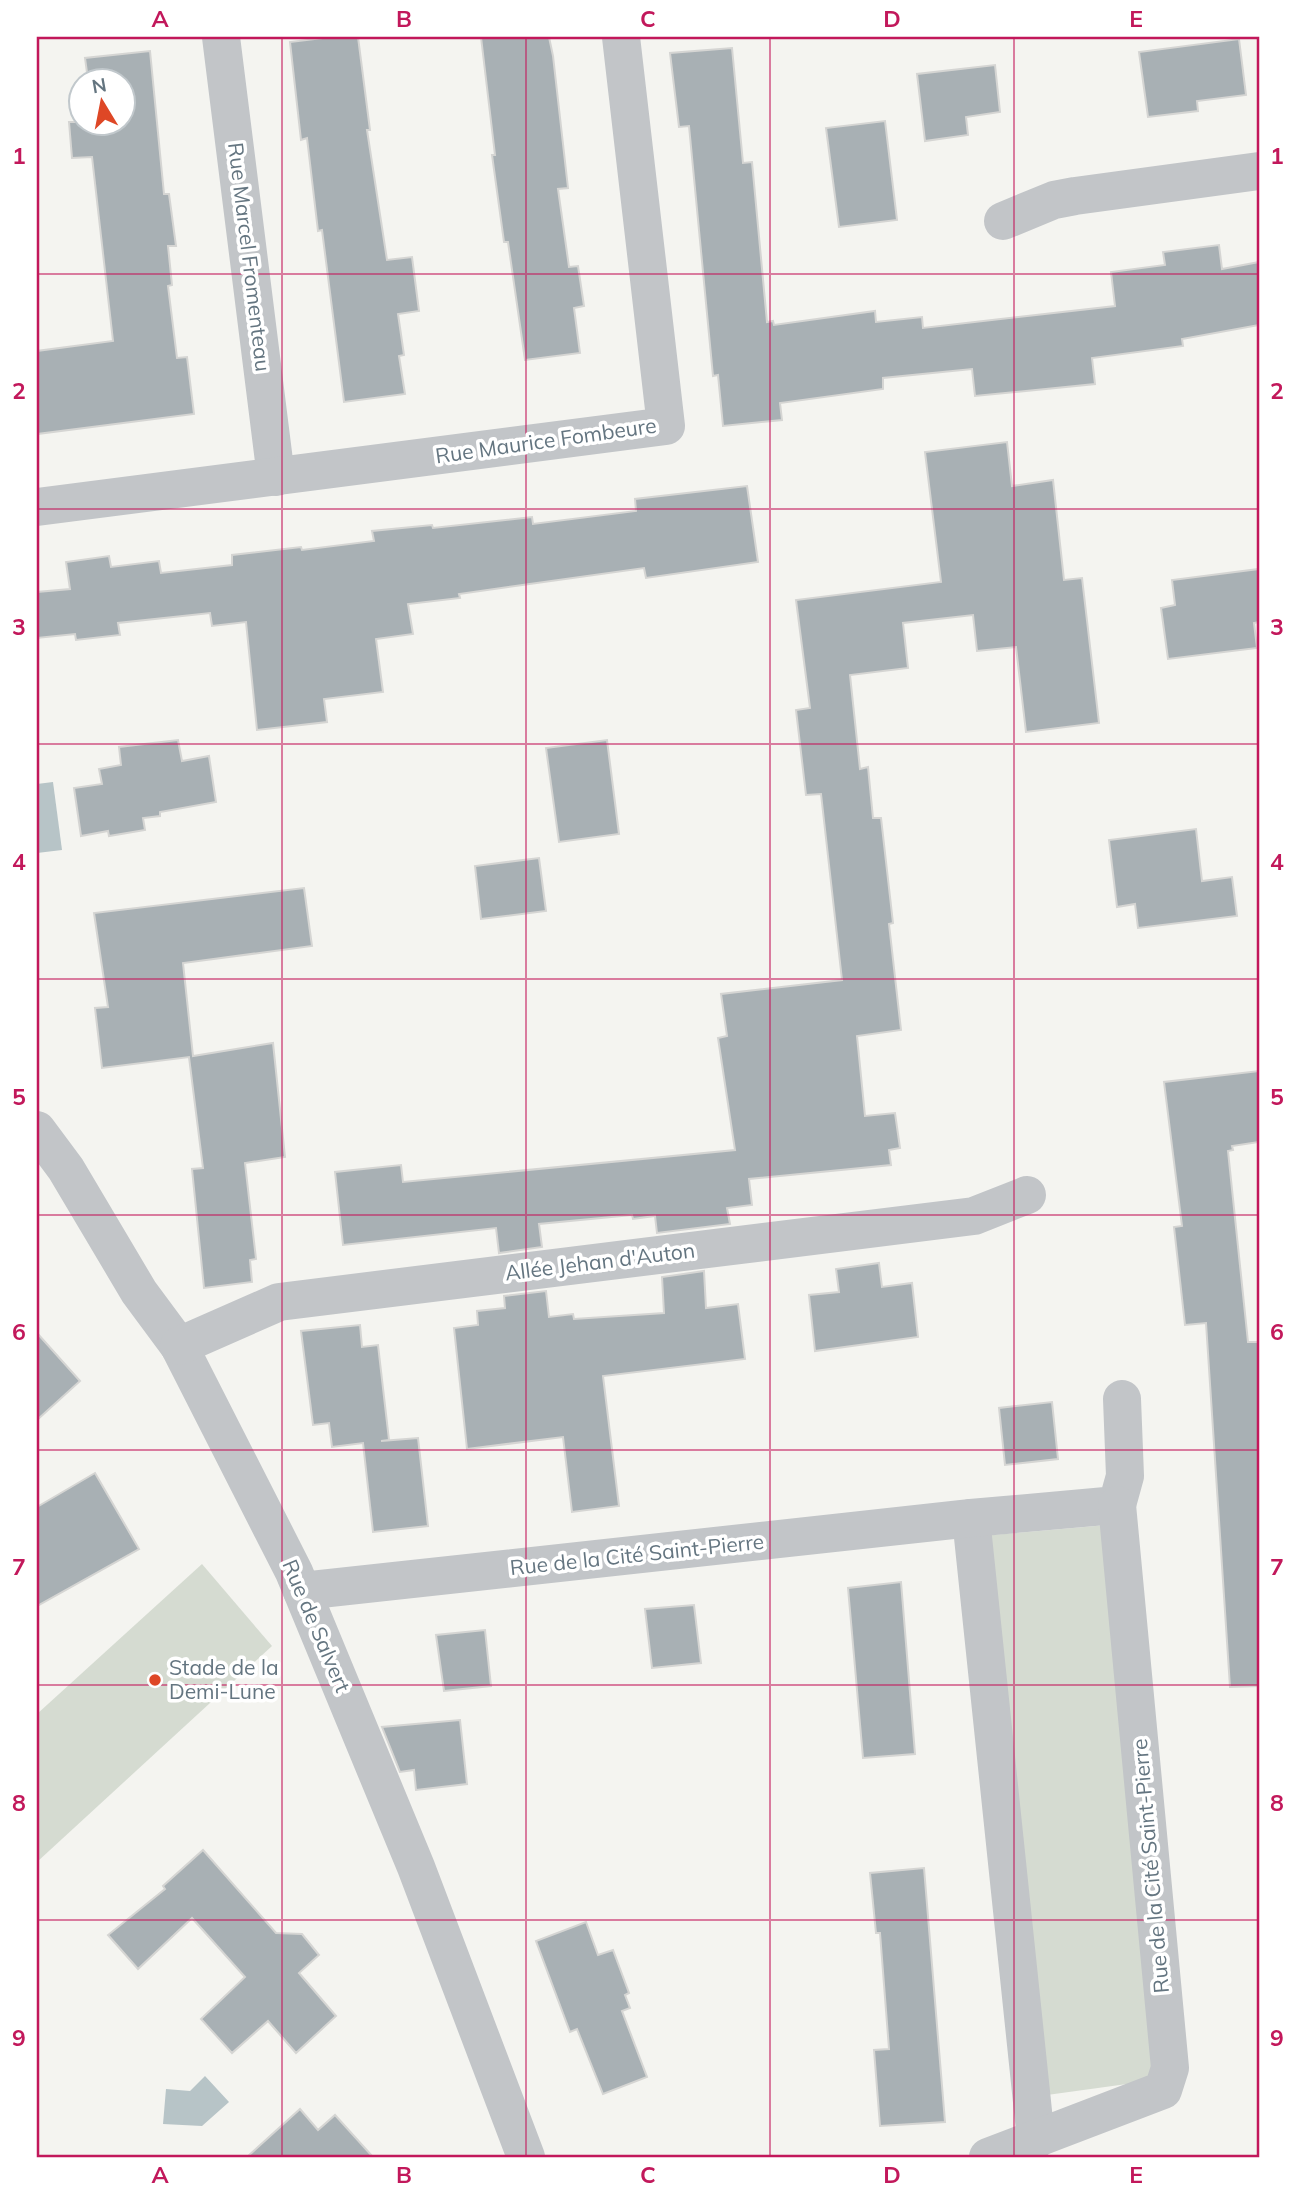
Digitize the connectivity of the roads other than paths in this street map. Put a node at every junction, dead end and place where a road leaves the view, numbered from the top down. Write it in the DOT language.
graph roads {
  1 [pos="221,37"];
  2 [pos="621,37"];
  3 [pos="1259,171"];
  4 [pos="1003,221"];
  5 [pos="276,477"];
  6 [pos="37,507"];
  7 [pos="37,1129"];
  8 [pos="1027,1195"];
  9 [pos="179,1346"];
  10 [pos="1122,1399"];
  11 [pos="1117,1505"];
  12 [pos="971,1518"];
  13 [pos="302,1591"];
  14 [pos="1036,2140"];
  15 [pos="526,2157"];
  16 [pos="988,2157"];
  1 -- 5 [label="street, Rue Marcel Fromenteau"];
  2 -- 5 [label="street, Rue Maurice Fombeure"];
  3 -- 4 [label="street"];
  5 -- 6 [label="street, Rue Maurice Fombeure"];
  7 -- 9 [label="street, Rue de Salvert"];
  8 -- 9 [label="street, Allée Jehan d'Auton"];
  9 -- 13 [label="street, Rue de Salvert"];
  10 -- 11 [label="street, Rue de la Cité Saint-Pierre"];
  11 -- 12 [label="street, Rue de la Cité Saint-Pierre"];
  11 -- 14 [label="street, Rue de la Cité Saint-Pierre"];
  12 -- 13 [label="street, Rue de la Cité Saint-Pierre"];
  12 -- 14 [label="street"];
  13 -- 15 [label="street, Rue de Salvert"];
  14 -- 16 [label="street, Rue de la Cité Saint-Pierre"];
}
